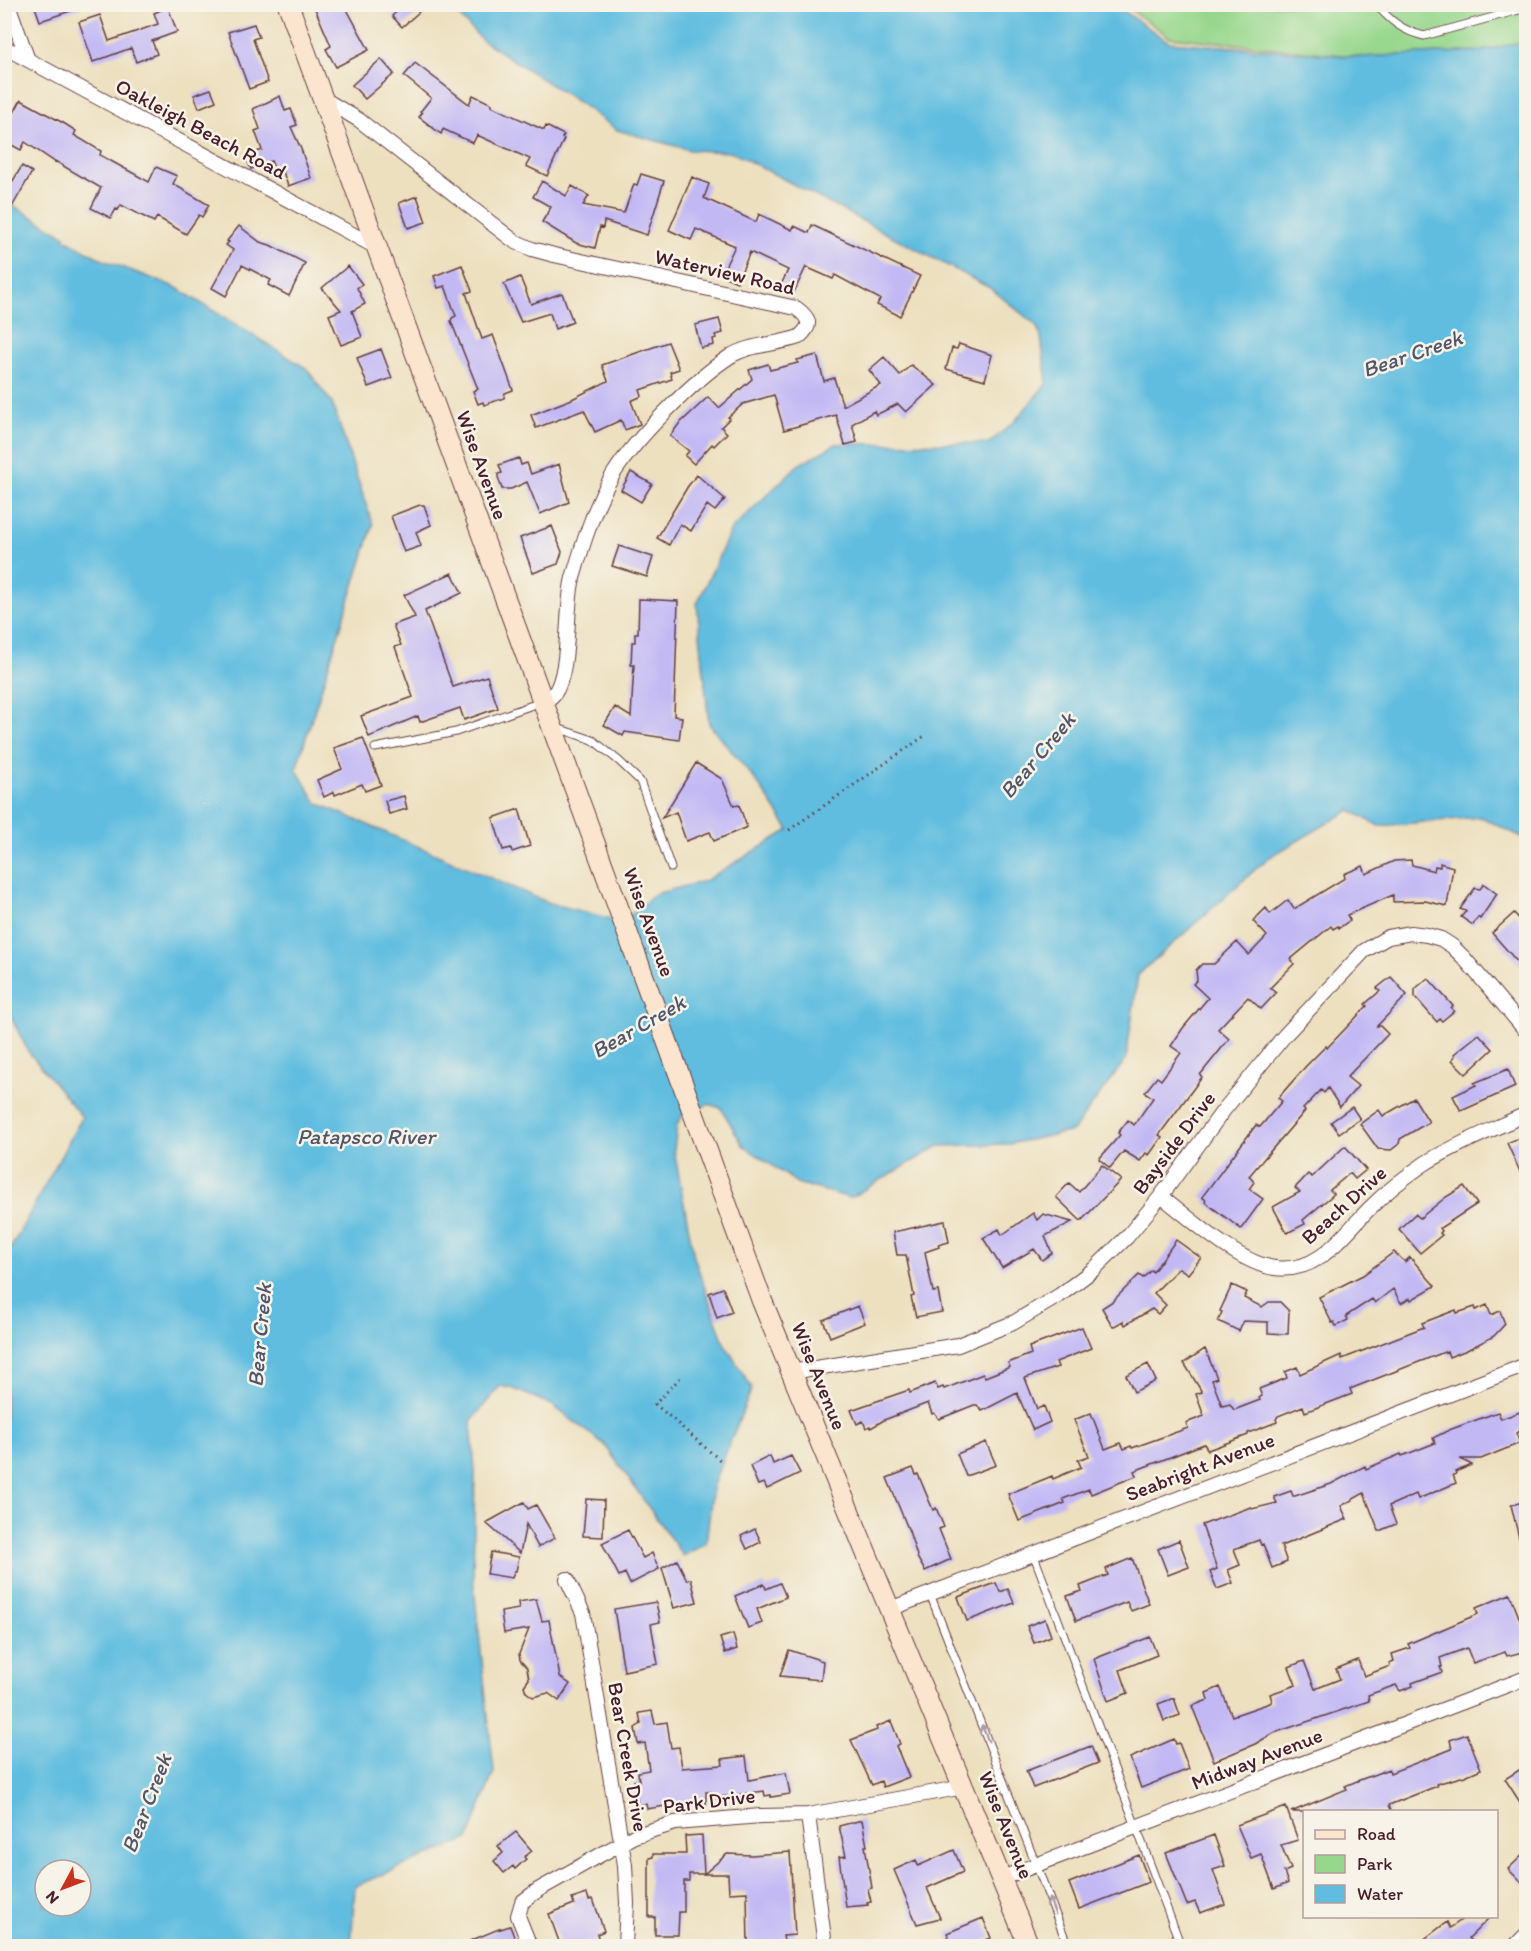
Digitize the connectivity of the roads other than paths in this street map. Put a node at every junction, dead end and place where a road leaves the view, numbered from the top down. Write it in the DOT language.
graph roads {
  1 [pos="8,4"];
  2 [pos="288,4"];
  3 [pos="1376,4"];
  4 [pos="1527,8"];
  5 [pos="4,47"];
  6 [pos="28,60"];
  7 [pos="322,98"];
  8 [pos="378,248"];
  9 [pos="543,702"];
  10 [pos="552,726"];
  11 [pos="375,748"];
  12 [pos="671,868"];
  13 [pos="1527,1030"];
  14 [pos="1527,1114"];
  15 [pos="1161,1196"];
  16 [pos="1527,1365"];
  17 [pos="791,1372"];
  18 [pos="1033,1553"];
  19 [pos="567,1579"];
  20 [pos="930,1593"];
  21 [pos="890,1609"];
  22 [pos="1527,1678"];
  23 [pos="964,1787"];
  24 [pos="808,1815"];
  25 [pos="1137,1827"];
  26 [pos="621,1841"];
  27 [pos="1036,1866"];
  28 [pos="1002,1878"];
  29 [pos="1527,1935"];
  30 [pos="530,1947"];
  31 [pos="625,1947"];
  32 [pos="825,1947"];
  33 [pos="1029,1947"];
  34 [pos="1068,1947"];
  35 [pos="1181,1947"];
  36 [pos="1515,1947"];
  1 -- 6 [label="street"];
  2 -- 7 [label="main road, Wise Avenue"];
  3 -- 4 [label="lane"];
  5 -- 6 [label="street, Oakleigh Beach Road"];
  6 -- 8 [label="street, Oakleigh Beach Road"];
  7 -- 8 [label="main road, Wise Avenue"];
  7 -- 9 [label="street, Waterview Road"];
  8 -- 9 [label="main road, Wise Avenue"];
  9 -- 10 [label="main road, Wise Avenue"];
  9 -- 11 [label="lane"];
  10 -- 12 [label="lane"];
  10 -- 17 [label="main road, Wise Avenue"];
  13 -- 15 [label="street, Bayside Drive"];
  14 -- 15 [label="street, Beach Drive"];
  15 -- 17 [label="street, Bayside Drive"];
  16 -- 18 [label="street, Seabright Avenue"];
  17 -- 21 [label="main road, Wise Avenue"];
  18 -- 20 [label="street, Seabright Avenue"];
  18 -- 25 [label="lane"];
  19 -- 26 [label="street, Bear Creek Drive"];
  20 -- 21 [label="street, Seabright Avenue"];
  27 -- 20 [label="lane, one-way"];
  21 -- 23 [label="main road, Wise Avenue"];
  22 -- 25 [label="street, Midway Avenue"];
  23 -- 24 [label="street, Park Drive"];
  23 -- 28 [label="main road, Wise Avenue"];
  24 -- 26 [label="street, Park Drive"];
  24 -- 32 [label="street"];
  25 -- 27 [label="street, Midway Avenue"];
  25 -- 35 [label="lane"];
  26 -- 30 [label="street, Park Drive"];
  26 -- 31 [label="street, Bear Creek Drive"];
  27 -- 28 [label="street, Midway Avenue"];
  34 -- 27 [label="lane, one-way"];
  28 -- 33 [label="main road, Wise Avenue"];
  29 -- 36 [label="street"];
}
